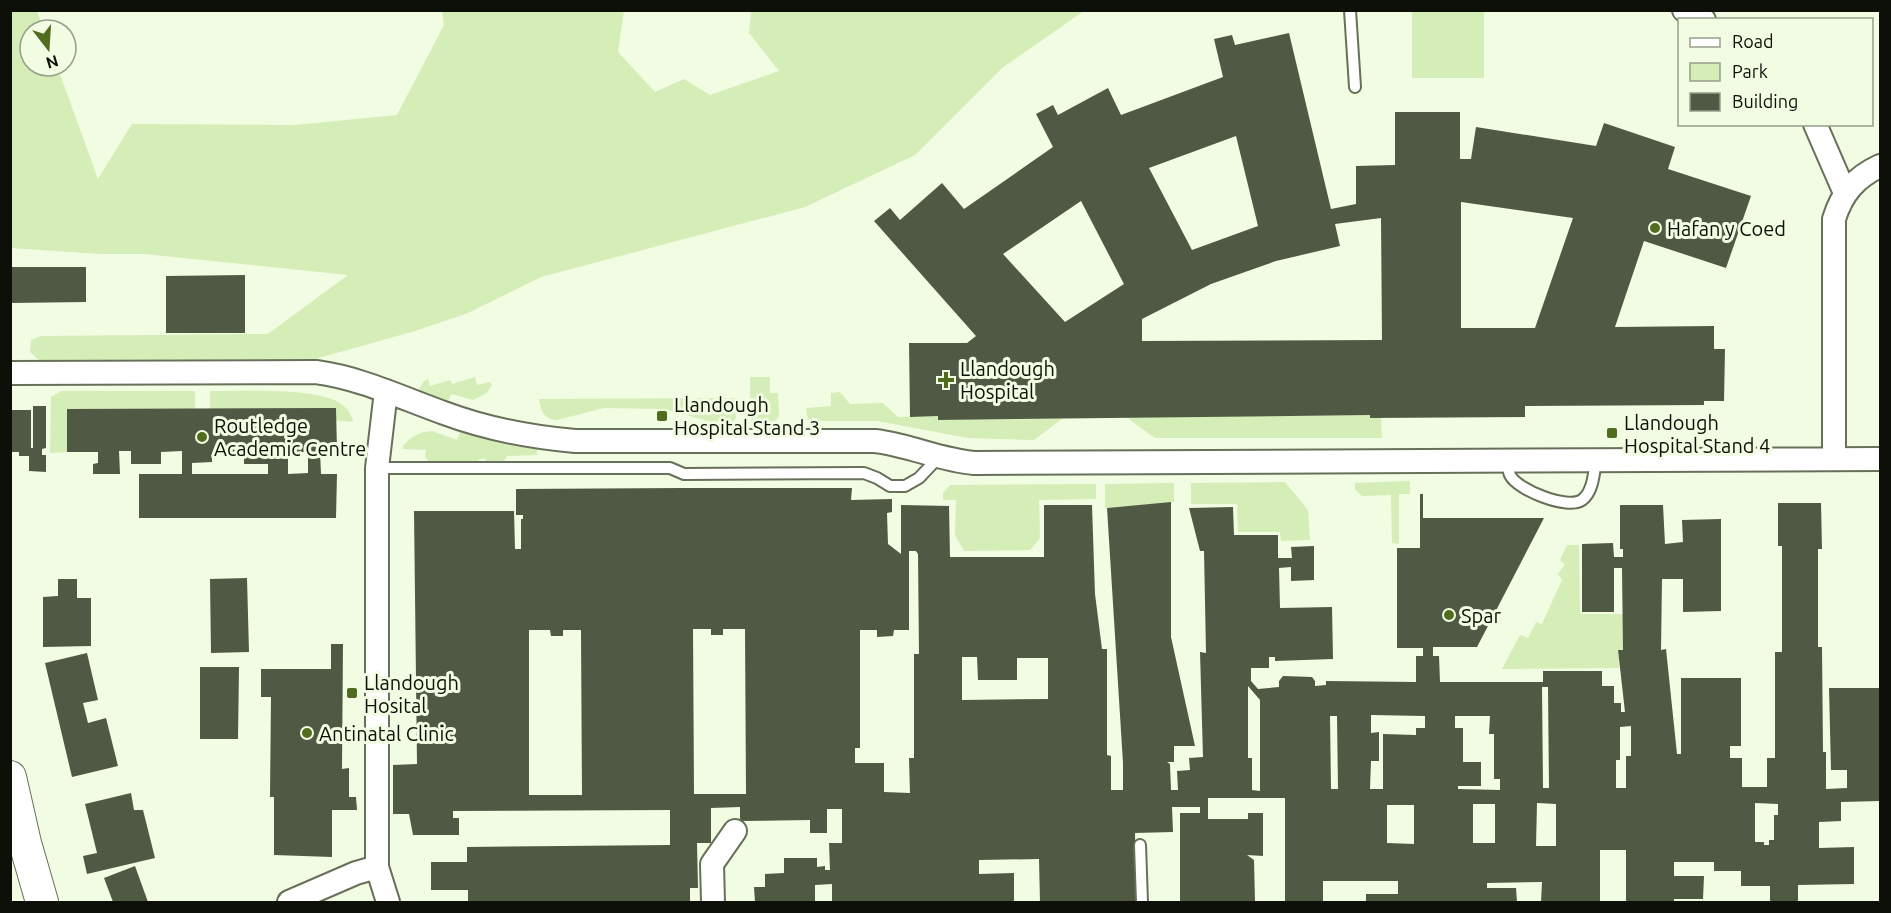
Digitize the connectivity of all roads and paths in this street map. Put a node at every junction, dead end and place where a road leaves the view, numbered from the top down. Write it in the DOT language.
graph roads {
  1 [pos="1350,10"];
  2 [pos="1684,10"];
  3 [pos="1700,18"];
  4 [pos="1355,87"];
  5 [pos="1816,126"];
  6 [pos="1881,166"];
  7 [pos="1845,193"];
  8 [pos="10,373"];
  9 [pos="386,391"];
  10 [pos="938,458"];
  11 [pos="1834,459"];
  12 [pos="1881,459"];
  13 [pos="1596,460"];
  14 [pos="1508,461"];
  15 [pos="377,468"];
  16 [pos="10,777"];
  17 [pos="735,831"];
  18 [pos="1140,845"];
  19 [pos="377,867"];
  20 [pos="42,903"];
  21 [pos="289,903"];
  22 [pos="388,903"];
  23 [pos="712,903"];
  24 [pos="1142,903"];
  1 -- 4 [label="lane"];
  2 -- 3 [label="street"];
  5 -- 7 [label="street"];
  6 -- 7 [label="street"];
  7 -- 11 [label="street"];
  8 -- 9 [label="street"];
  9 -- 10 [label="street"];
  9 -- 15 [label="street"];
  10 -- 14 [label="street"];
  10 -- 15 [label="lane"];
  11 -- 12 [label="street"];
  11 -- 13 [label="street"];
  13 -- 14 [label="street"];
  13 -- 14 [label="lane"];
  15 -- 19 [label="street"];
  16 -- 20 [label="main road"];
  17 -- 23 [label="street"];
  18 -- 24 [label="lane"];
  19 -- 21 [label="street"];
  19 -- 22 [label="street"];
}
